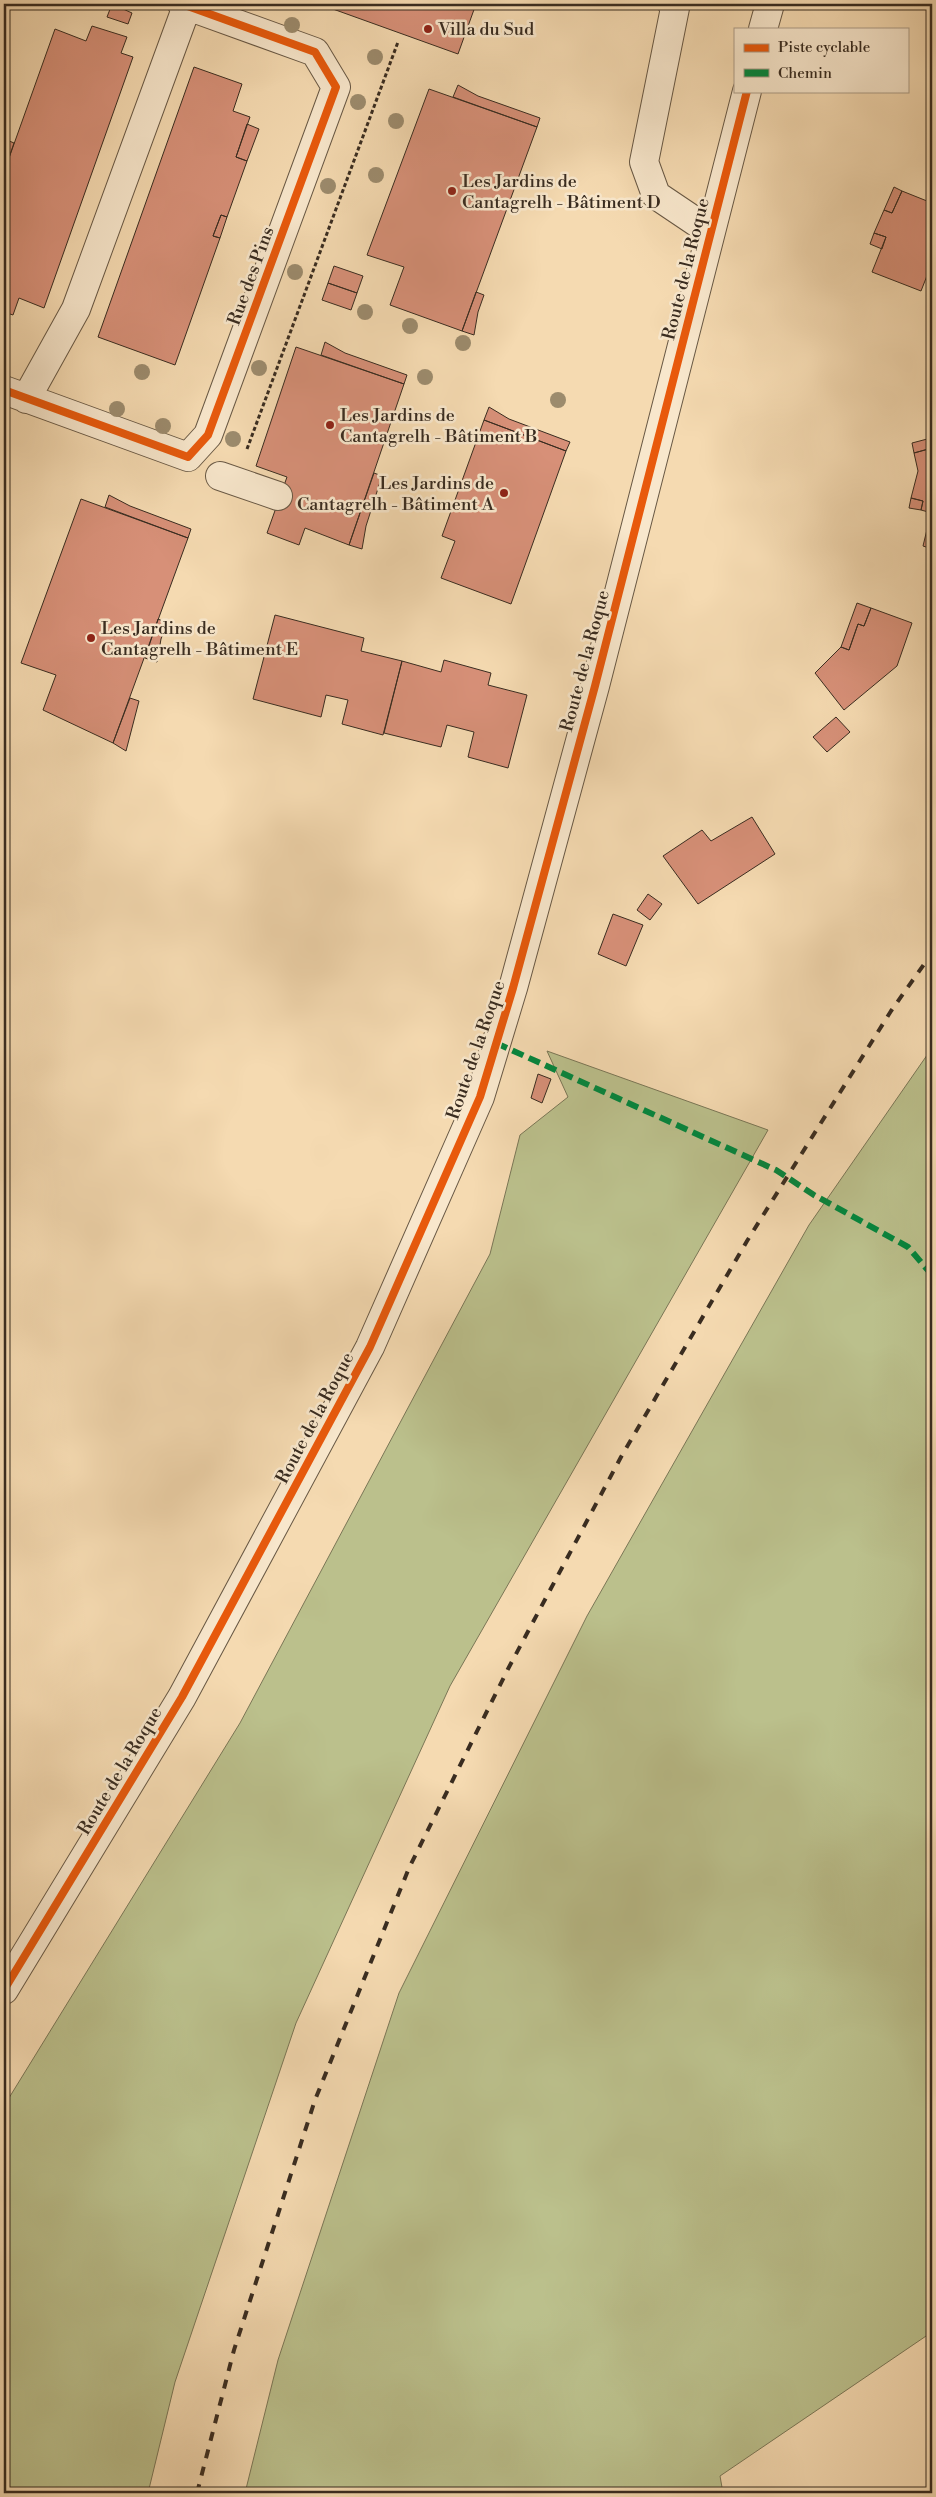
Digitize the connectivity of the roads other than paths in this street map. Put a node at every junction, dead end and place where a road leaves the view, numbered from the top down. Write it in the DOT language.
graph roads {
  1 [pos="672,4"];
  2 [pos="770,4"];
  3 [pos="184,5"];
  4 [pos="763,28"];
  5 [pos="747,92"];
  6 [pos="711,232"];
  7 [pos="15,395"];
  8 [pos="228,479"];
  9 [pos="278,496"];
  10 [pos="4,1990"];
  1 -- 6 [label="street"];
  2 -- 4 [label="street"];
  3 -- 7 [label="street"];
  3 -- 7 [label="street, Rue des Pins"];
  5 -- 6 [label="street, Route de la Roque"];
  6 -- 10 [label="street, Route de la Roque"];
  8 -- 9 [label="street"];
}
